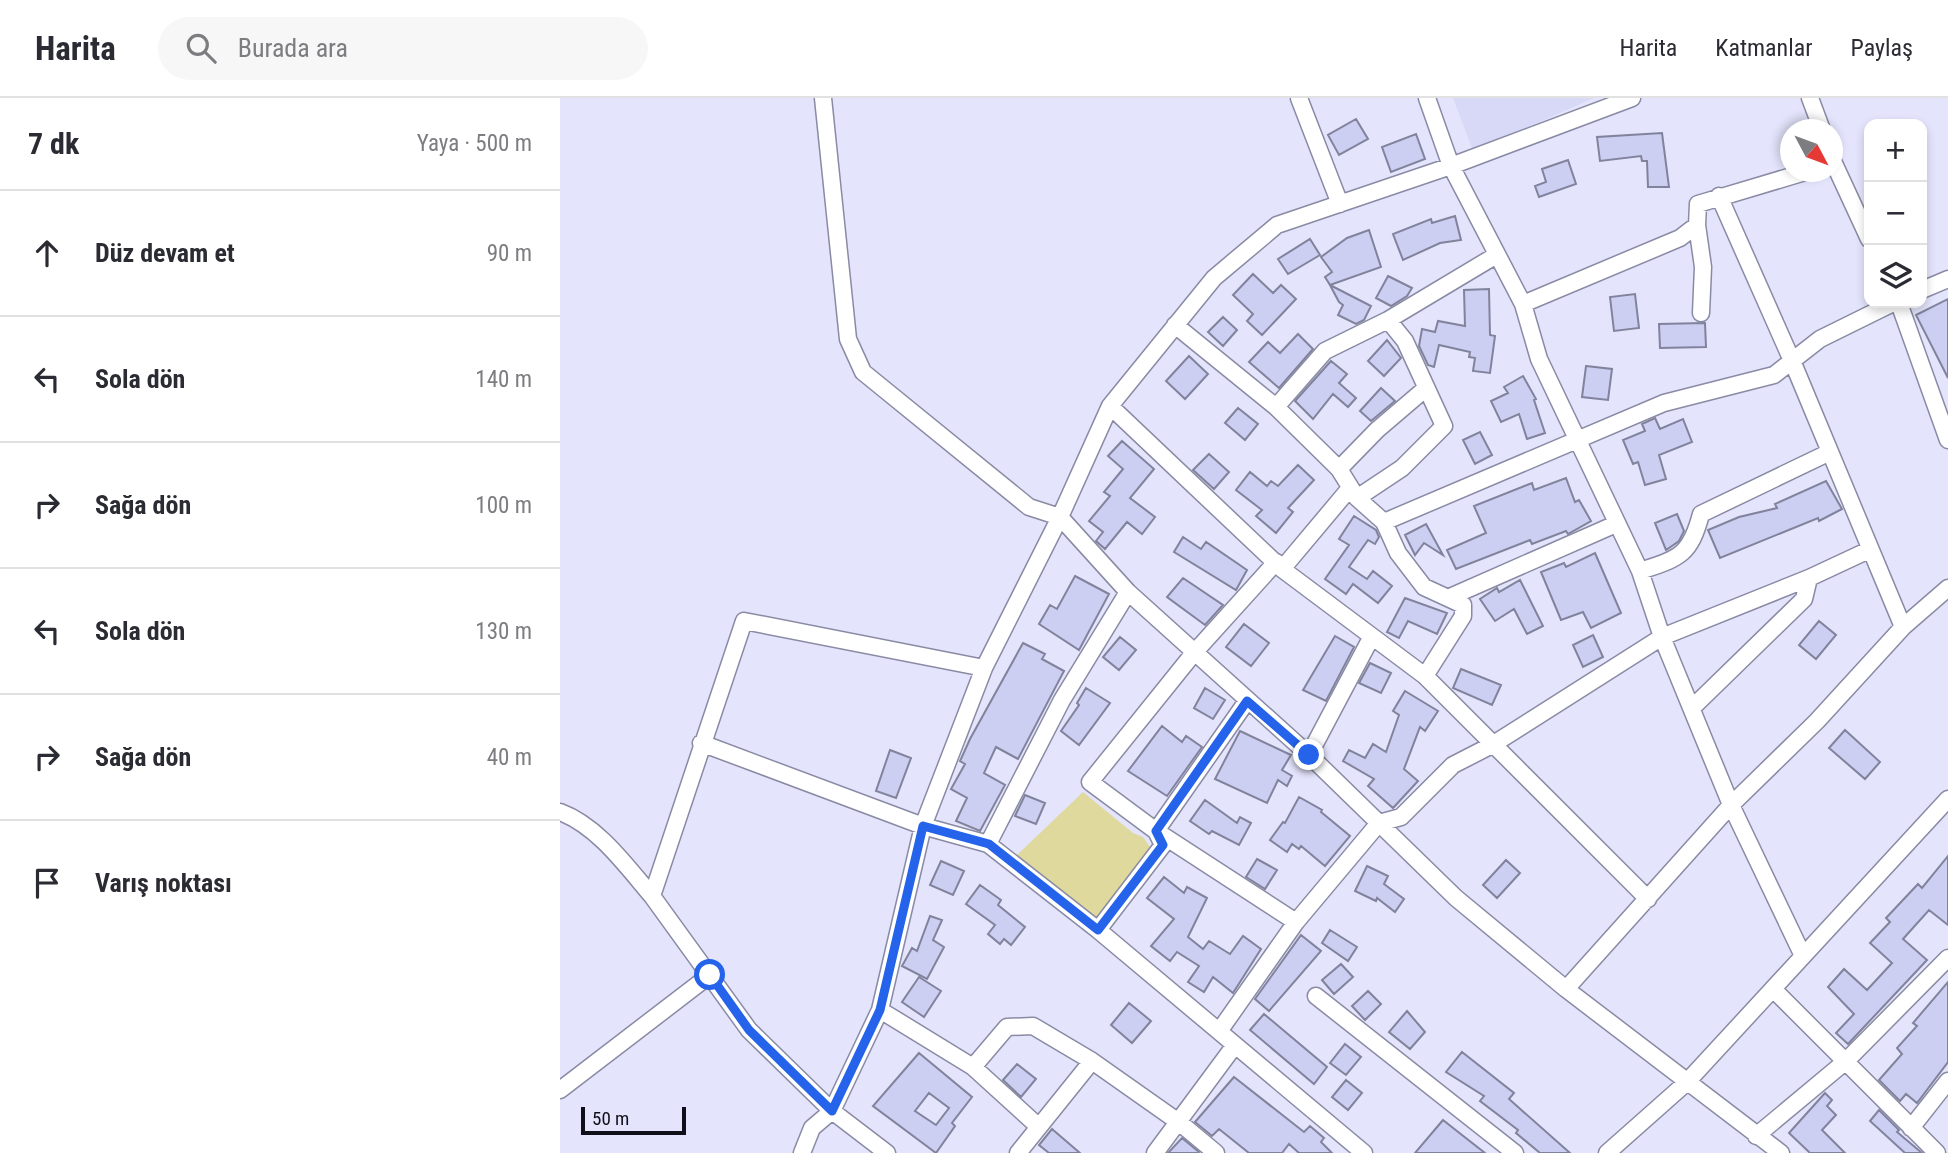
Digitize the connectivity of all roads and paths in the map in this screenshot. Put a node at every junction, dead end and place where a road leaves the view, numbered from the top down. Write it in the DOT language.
graph roads {
  1 [pos="823,98"];
  2 [pos="1299,98"];
  3 [pos="1427,98"];
  4 [pos="1632,98"];
  5 [pos="1810,98"];
  6 [pos="1818,119"];
  7 [pos="1451,166"];
  8 [pos="1780,179"];
  9 [pos="1842,182"];
  10 [pos="1719,196"];
  11 [pos="1340,204"];
  12 [pos="1697,225"];
  13 [pos="1864,228"];
  14 [pos="1496,256"];
  15 [pos="1948,279"];
  16 [pos="1927,288"];
  17 [pos="1523,304"];
  18 [pos="1883,308"];
  19 [pos="1901,308"];
  20 [pos="1701,313"];
  21 [pos="1388,320"];
  22 [pos="1175,325"];
  23 [pos="1793,363"];
  24 [pos="1426,389"];
  25 [pos="1110,406"];
  26 [pos="1276,407"];
  27 [pos="1948,440"];
  28 [pos="1579,441"];
  29 [pos="1830,452"];
  30 [pos="1339,469"];
  31 [pos="1354,493"];
  32 [pos="1060,517"];
  33 [pos="1384,522"];
  34 [pos="1616,524"];
  35 [pos="1869,550"];
  36 [pos="1279,565"];
  37 [pos="1640,571"];
  38 [pos="1809,579"];
  39 [pos="1948,588"];
  40 [pos="1128,592"];
  41 [pos="1450,597"];
  42 [pos="1903,627"];
  43 [pos="1662,637"];
  44 [pos="1371,638"];
  45 [pos="1193,654"];
  46 [pos="984,668"];
  47 [pos="1425,676"];
  48 [pos="1247,701"];
  49 [pos="1692,708"];
  50 [pos="701,743"];
  51 [pos="1492,745"];
  52 [pos="1309,755"];
  53 [pos="1948,799"];
  54 [pos="1731,805"];
  55 [pos="560,812"];
  56 [pos="1379,824"];
  57 [pos="923,826"];
  58 [pos="1156,831"];
  59 [pos="989,844"];
  60 [pos="652,896"];
  61 [pos="1647,899"];
  62 [pos="1296,922"];
  63 [pos="1098,930"];
  64 [pos="1804,956"];
  65 [pos="1948,958"];
  66 [pos="710,975"];
  67 [pos="1566,989"];
  68 [pos="1773,989"];
  69 [pos="1316,996"];
  70 [pos="880,1010"];
  71 [pos="1220,1030"];
  72 [pos="1235,1045"];
  73 [pos="1092,1061"];
  74 [pos="1846,1061"];
  75 [pos="973,1067"];
  76 [pos="1948,1081"];
  77 [pos="1686,1083"];
  78 [pos="560,1090"];
  79 [pos="832,1111"];
  80 [pos="1180,1123"];
  81 [pos="1039,1126"];
  82 [pos="1911,1128"];
  83 [pos="1756,1136"];
  84 [pos="802,1153"];
  85 [pos="887,1153"];
  86 [pos="1018,1153"];
  87 [pos="1155,1153"];
  88 [pos="1216,1153"];
  89 [pos="1364,1153"];
  90 [pos="1516,1153"];
  91 [pos="1608,1153"];
  92 [pos="1781,1153"];
  93 [pos="1937,1153"];
  1 -- 32 [label="street"];
  2 -- 11 [label="street"];
  3 -- 7 [label="street"];
  4 -- 7 [label="street"];
  5 -- 6 [label="street"];
  7 -- 11 [label="street"];
  7 -- 14 [label="street"];
  8 -- 10 [label="street"];
  9 -- 13 [label="street"];
  10 -- 12 [label="street"];
  10 -- 23 [label="street"];
  11 -- 22 [label="street"];
  12 -- 17 [label="street"];
  12 -- 20 [label="street"];
  14 -- 17 [label="street"];
  14 -- 21 [label="street"];
  15 -- 16 [label="street"];
  17 -- 28 [label="street"];
  18 -- 23 [label="street"];
  19 -- 27 [label="street"];
  21 -- 24 [label="street"];
  21 -- 26 [label="street"];
  22 -- 25 [label="street"];
  22 -- 26 [label="street"];
  23 -- 28 [label="street"];
  23 -- 29 [label="street"];
  24 -- 30 [label="street"];
  24 -- 31 [label="street"];
  25 -- 32 [label="street"];
  25 -- 36 [label="street"];
  26 -- 30 [label="street"];
  28 -- 33 [label="street"];
  28 -- 34 [label="street"];
  29 -- 35 [label="street"];
  29 -- 37 [label="street"];
  30 -- 31 [label="street"];
  31 -- 33 [label="street"];
  31 -- 36 [label="street"];
  32 -- 40 [label="street"];
  32 -- 46 [label="street"];
  33 -- 41 [label="street"];
  34 -- 37 [label="street"];
  34 -- 41 [label="street"];
  35 -- 38 [label="street"];
  35 -- 42 [label="street"];
  36 -- 44 [label="street"];
  36 -- 45 [label="street"];
  37 -- 43 [label="street"];
  38 -- 43 [label="street"];
  38 -- 49 [label="street"];
  39 -- 42 [label="street"];
  40 -- 45 [label="street"];
  40 -- 59 [label="street"];
  41 -- 47 [label="street"];
  42 -- 54 [label="street"];
  43 -- 49 [label="street"];
  43 -- 51 [label="street"];
  44 -- 47 [label="street"];
  44 -- 52 [label="street"];
  45 -- 48 [label="street"];
  45 -- 58 [label="street"];
  46 -- 50 [label="street"];
  46 -- 57 [label="street"];
  47 -- 51 [label="street"];
  48 -- 52 [label="street"];
  48 -- 58 [label="street"];
  49 -- 54 [label="street"];
  50 -- 57 [label="street"];
  50 -- 60 [label="street"];
  51 -- 56 [label="street"];
  51 -- 61 [label="street"];
  52 -- 56 [label="street"];
  53 -- 64 [label="street"];
  54 -- 61 [label="street"];
  54 -- 64 [label="street"];
  55 -- 60 [label="street"];
  56 -- 62 [label="street"];
  56 -- 67 [label="street"];
  57 -- 59 [label="street"];
  57 -- 70 [label="street"];
  58 -- 62 [label="street"];
  58 -- 63 [label="street"];
  59 -- 63 [label="street"];
  60 -- 66 [label="street"];
  61 -- 67 [label="street"];
  62 -- 71 [label="street"];
  63 -- 71 [label="street"];
  64 -- 68 [label="street"];
  65 -- 74 [label="street"];
  66 -- 78 [label="street"];
  66 -- 79 [label="street"];
  67 -- 77 [label="street"];
  68 -- 74 [label="street"];
  68 -- 77 [label="street"];
  69 -- 90 [label="street"];
  70 -- 75 [label="street"];
  70 -- 79 [label="street"];
  71 -- 72 [label="street"];
  72 -- 80 [label="street"];
  72 -- 89 [label="street"];
  73 -- 75 [label="street"];
  73 -- 80 [label="street"];
  73 -- 81 [label="street"];
  74 -- 82 [label="street"];
  74 -- 83 [label="street"];
  75 -- 81 [label="street"];
  76 -- 82 [label="street"];
  77 -- 83 [label="street"];
  77 -- 91 [label="street"];
  79 -- 84 [label="street"];
  79 -- 85 [label="street"];
  80 -- 87 [label="street"];
  80 -- 88 [label="street"];
  81 -- 86 [label="street"];
  82 -- 93 [label="street"];
  83 -- 92 [label="street"];
}
